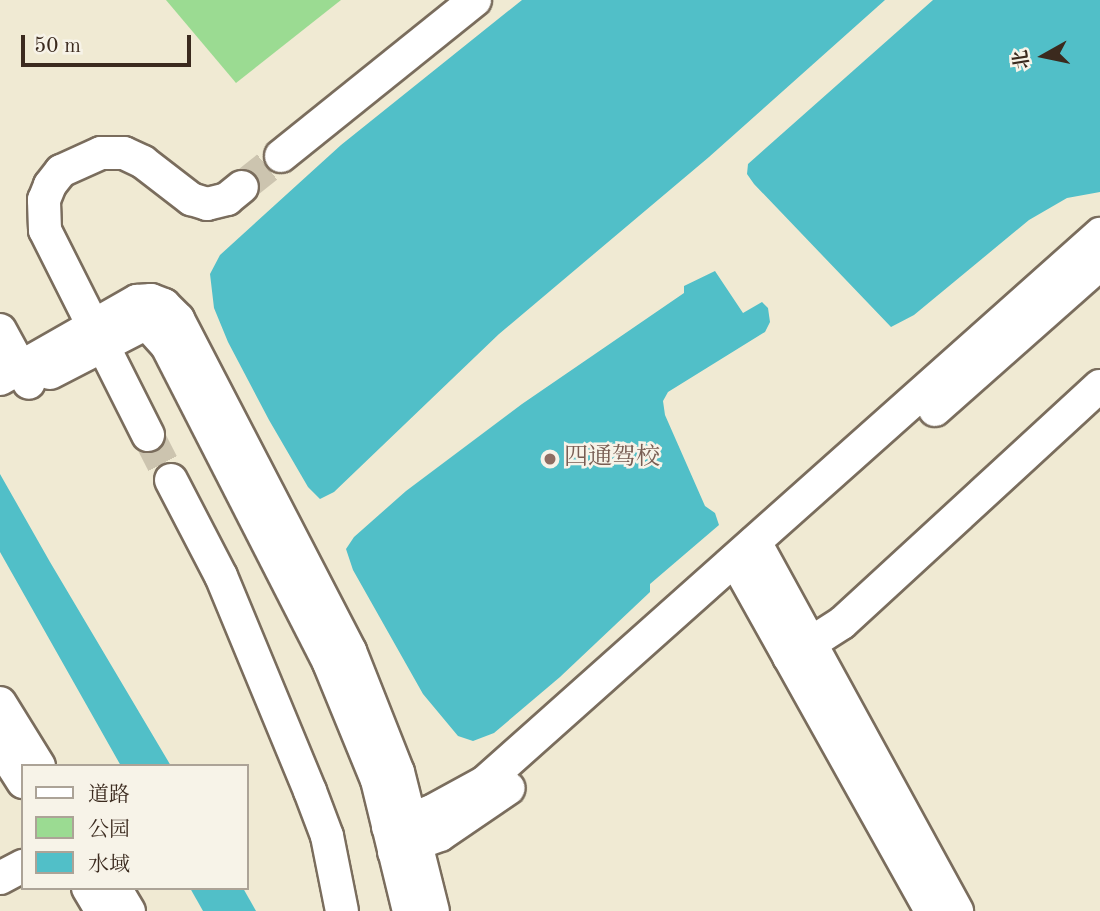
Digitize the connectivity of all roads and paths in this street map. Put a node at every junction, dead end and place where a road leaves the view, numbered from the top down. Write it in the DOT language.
graph roads {
  1 [pos="475,0"];
  2 [pos="281,156"];
  3 [pos="242,187"];
  4 [pos="1100,234"];
  5 [pos="1100,264"];
  6 [pos="0,330"];
  7 [pos="99,334"];
  8 [pos="11,385"];
  9 [pos="1100,386"];
  10 [pos="148,435"];
  11 [pos="172,480"];
  12 [pos="750,560"];
  13 [pos="799,650"];
  14 [pos="0,703"];
  15 [pos="14,753"];
  16 [pos="21,776"];
  17 [pos="402,835"];
  18 [pos="21,867"];
  19 [pos="0,878"];
  20 [pos="89,890"];
  21 [pos="116,890"];
  22 [pos="102,911"];
  23 [pos="129,911"];
  24 [pos="342,911"];
  25 [pos="409,911"];
  26 [pos="433,911"];
  27 [pos="931,911"];
  28 [pos="957,911"];
  1 -- 2 [label="lane"];
  3 -- 7 [label="lane"];
  4 -- 12 [label="lane"];
  5 -- 12 [label="lane"];
  6 -- 8 [label="lane"];
  7 -- 8 [label="lane"];
  7 -- 10 [label="lane"];
  7 -- 17 [label="lane"];
  9 -- 13 [label="lane"];
  11 -- 24 [label="lane"];
  12 -- 13 [label="lane"];
  12 -- 17 [label="lane"];
  13 -- 27 [label="lane"];
  13 -- 28 [label="lane"];
  14 -- 15 [label="lane"];
  15 -- 16 [label="lane"];
  17 -- 25 [label="lane"];
  17 -- 26 [label="lane"];
  18 -- 19 [label="lane"];
  20 -- 22 [label="lane"];
  21 -- 23 [label="lane"];
}
